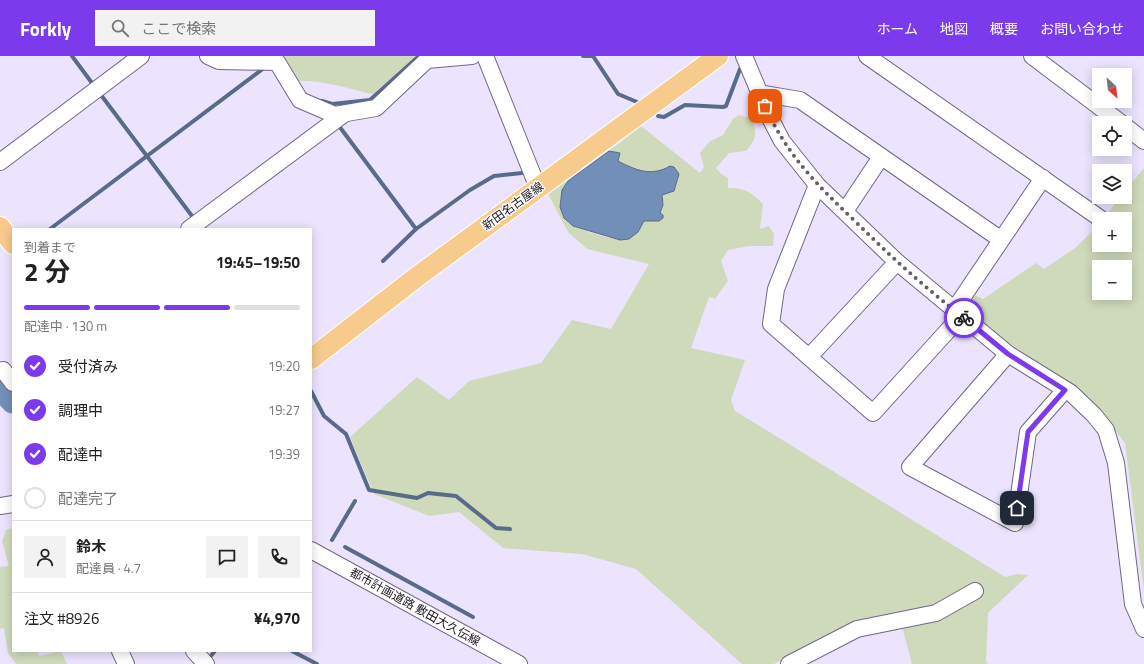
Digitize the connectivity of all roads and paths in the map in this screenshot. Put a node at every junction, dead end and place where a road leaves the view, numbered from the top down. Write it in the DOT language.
graph roads {
  1 [pos="141,56"];
  2 [pos="208,56"];
  3 [pos="472,56"];
  4 [pos="485,56"];
  5 [pos="718,56"];
  6 [pos="744,56"];
  7 [pos="867,56"];
  8 [pos="1032,56"];
  9 [pos="759,93"];
  10 [pos="344,114"];
  11 [pos="1112,116"];
  12 [pos="1132,132"];
  13 [pos="1144,141"];
  14 [pos="881,157"];
  15 [pos="0,162"];
  16 [pos="1042,178"];
  17 [pos="817,185"];
  18 [pos="538,188"];
  19 [pos="845,211"];
  20 [pos="1092,212"];
  21 [pos="0,227"];
  22 [pos="190,228"];
  23 [pos="1000,239"];
  24 [pos="12,243"];
  25 [pos="897,262"];
  26 [pos="958,313"];
  27 [pos="1008,354"];
  28 [pos="809,357"];
  29 [pos="312,358"];
  30 [pos="5,368"];
  31 [pos="12,381"];
  32 [pos="1065,390"];
  33 [pos="12,504"];
  34 [pos="0,506"];
  35 [pos="312,551"];
  36 [pos="975,591"];
  37 [pos="1144,629"];
  38 [pos="120,652"];
  39 [pos="195,652"];
  40 [pos="497,658"];
  41 [pos="126,664"];
  42 [pos="206,664"];
  43 [pos="519,664"];
  44 [pos="789,664"];
  1 -- 15 [label="street"];
  2 -- 10 [label="street"];
  3 -- 10 [label="street"];
  4 -- 18 [label="street"];
  5 -- 18 [label="main road, 新田名古屋線"];
  6 -- 9 [label="street"];
  7 -- 16 [label="street"];
  8 -- 11 [label="street"];
  9 -- 14 [label="street"];
  9 -- 17 [label="street"];
  10 -- 22 [label="street"];
  12 -- 13 [label="street"];
  14 -- 19 [label="street"];
  14 -- 23 [label="street"];
  16 -- 20 [label="street"];
  16 -- 23 [label="street"];
  17 -- 19 [label="street"];
  17 -- 28 [label="street"];
  18 -- 29 [label="main road, 新田名古屋線"];
  19 -- 25 [label="street"];
  21 -- 24 [label="main road"];
  23 -- 26 [label="street"];
  25 -- 26 [label="street"];
  25 -- 28 [label="street"];
  26 -- 27 [label="street"];
  26 -- 28 [label="street"];
  27 -- 32 [label="street"];
  27 -- 32 [label="street"];
  30 -- 31 [label="street"];
  32 -- 37 [label="street"];
  33 -- 34 [label="street"];
  35 -- 40 [label="street, 都市計画道路 敷田大久伝線"];
  36 -- 44 [label="street"];
  38 -- 41 [label="street"];
  39 -- 42 [label="street"];
  40 -- 43 [label="street, 都市計画道路 敷田大久伝線"];
}
